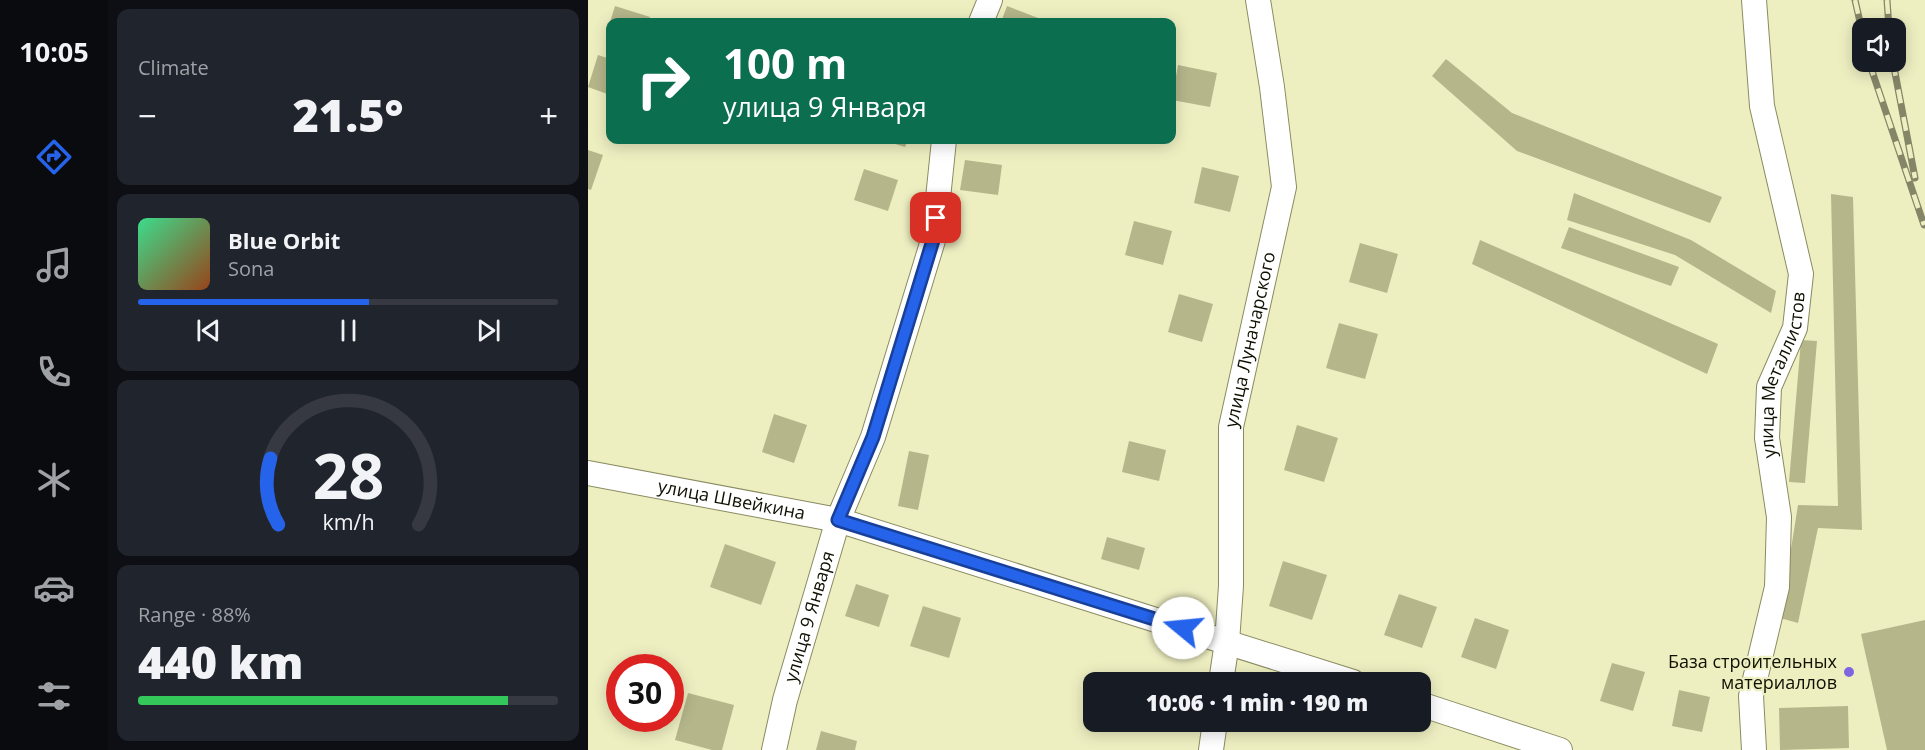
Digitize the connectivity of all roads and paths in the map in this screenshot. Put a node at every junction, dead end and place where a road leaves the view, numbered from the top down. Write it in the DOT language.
graph roads {
  1 [pos="990,0"];
  2 [pos="1258,0"];
  3 [pos="1754,0"];
  4 [pos="983,18"];
  5 [pos="944,144"];
  6 [pos="588,473"];
  7 [pos="838,520"];
  8 [pos="1227,642"];
  9 [pos="1222,672"];
  10 [pos="1322,672"];
  11 [pos="1431,709"];
  12 [pos="1214,732"];
  13 [pos="774,750"];
  14 [pos="1211,750"];
  15 [pos="1560,750"];
  16 [pos="1754,750"];
  1 -- 4 [label="street"];
  2 -- 8 [label="street, улица Луначарского"];
  3 -- 16 [label="street, улица Металлистов"];
  5 -- 7 [label="street, улица 9 Января"];
  6 -- 7 [label="street, улица Швейкина"];
  7 -- 8 [label="street, улица Швейкина"];
  7 -- 13 [label="street, улица 9 Января"];
  8 -- 9 [label="street, улица Луначарского"];
  8 -- 10 [label="street, улица Швейкина"];
  11 -- 15 [label="street"];
  12 -- 14 [label="street"];
}
